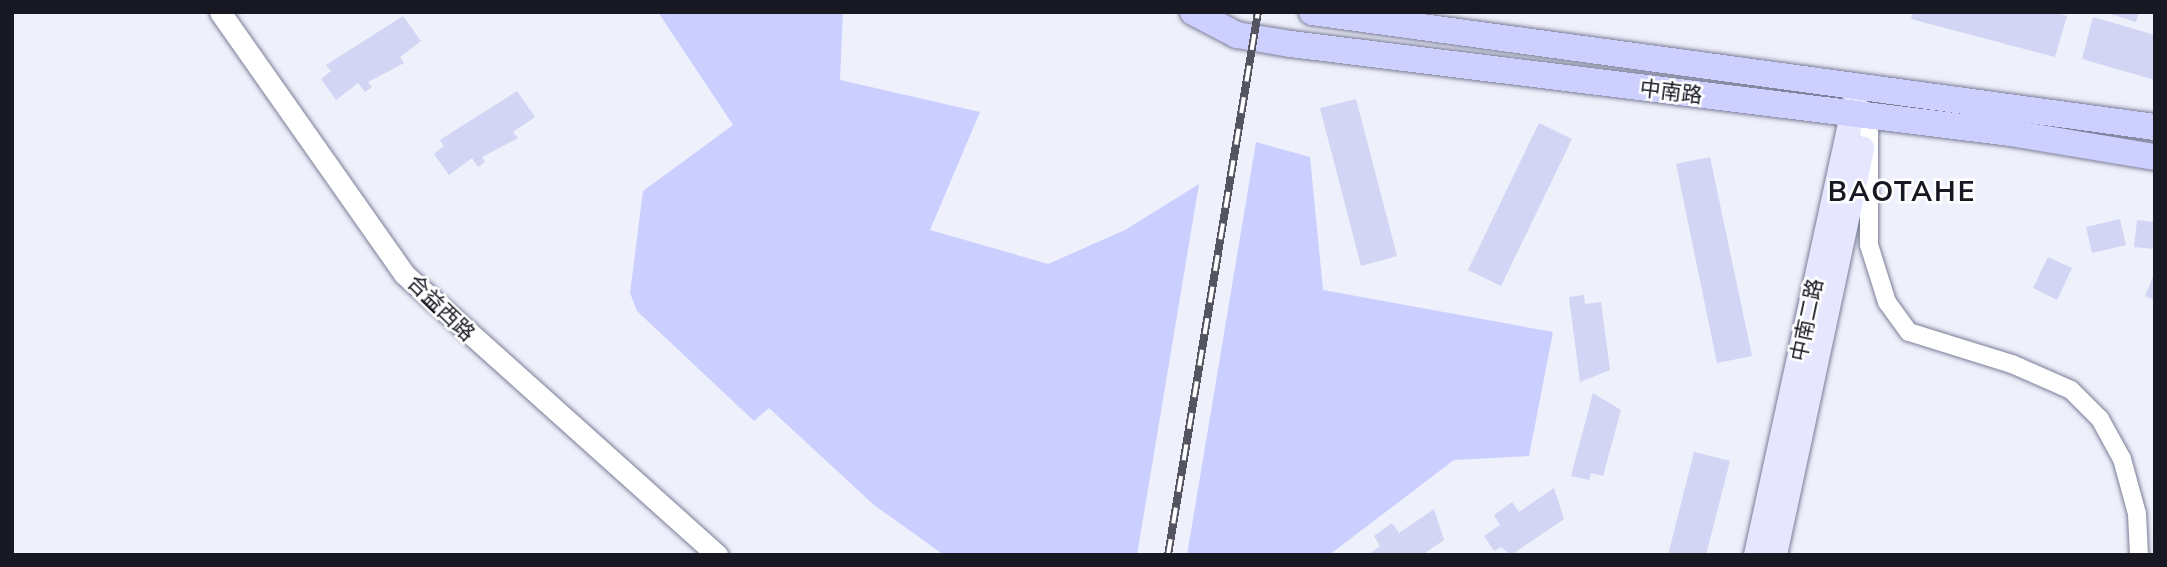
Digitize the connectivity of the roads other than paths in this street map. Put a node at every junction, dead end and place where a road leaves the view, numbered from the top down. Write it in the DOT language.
graph roads {
  1 [pos="220,12"];
  2 [pos="1193,12"];
  3 [pos="1312,12"];
  4 [pos="1343,14"];
  5 [pos="1866,86"];
  6 [pos="1860,115"];
  7 [pos="2155,127"];
  8 [pos="2155,157"];
  9 [pos="717,555"];
  10 [pos="1756,555"];
  11 [pos="1775,555"];
  12 [pos="2139,555"];
  1 -- 9 [label="street, 合益西路"];
  2 -- 6 [label="main road, 中南路"];
  3 -- 4 [label="main road, 中南路"];
  4 -- 5 [label="main road, 中南路"];
  5 -- 6 [label="main road, 中南二路"];
  5 -- 7 [label="main road, 中南路"];
  6 -- 8 [label="main road, 中南路"];
  6 -- 10 [label="main road, 中南二路"];
  6 -- 11 [label="main road, 中南二路"];
  6 -- 12 [label="street"];
}
